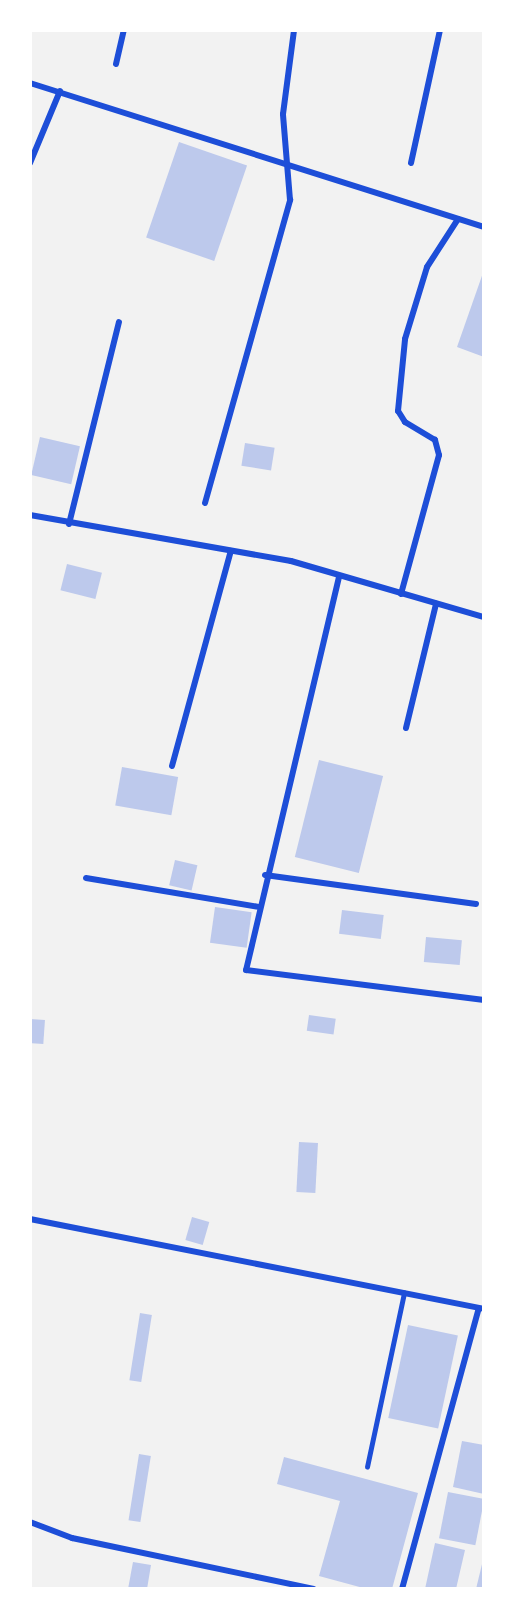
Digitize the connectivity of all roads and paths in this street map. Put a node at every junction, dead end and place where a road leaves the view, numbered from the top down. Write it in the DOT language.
graph roads {
  1 [pos="124,30"];
  2 [pos="294,30"];
  3 [pos="440,30"];
  4 [pos="116,63"];
  5 [pos="30,83"];
  6 [pos="60,91"];
  7 [pos="30,163"];
  8 [pos="411,163"];
  9 [pos="286,164"];
  10 [pos="458,219"];
  11 [pos="484,227"];
  12 [pos="119,322"];
  13 [pos="205,503"];
  14 [pos="30,515"];
  15 [pos="69,524"];
  16 [pos="231,552"];
  17 [pos="339,577"];
  18 [pos="401,594"];
  19 [pos="436,604"];
  20 [pos="484,617"];
  21 [pos="406,728"];
  22 [pos="172,766"];
  23 [pos="265,875"];
  24 [pos="86,878"];
  25 [pos="476,904"];
  26 [pos="259,907"];
  27 [pos="484,999"];
  28 [pos="30,1219"];
  29 [pos="404,1293"];
  30 [pos="481,1308"];
  31 [pos="367,1467"];
  32 [pos="30,1522"];
  33 [pos="314,1589"];
  34 [pos="402,1589"];
  1 -- 4 [label="street"];
  2 -- 9 [label="street"];
  3 -- 8 [label="street"];
  5 -- 6 [label="street"];
  6 -- 7 [label="street"];
  6 -- 9 [label="street"];
  9 -- 10 [label="street"];
  9 -- 13 [label="street"];
  10 -- 11 [label="street"];
  10 -- 18 [label="street"];
  12 -- 15 [label="street"];
  14 -- 15 [label="street"];
  15 -- 16 [label="street"];
  16 -- 17 [label="street"];
  16 -- 22 [label="street"];
  17 -- 18 [label="street"];
  17 -- 23 [label="street"];
  18 -- 19 [label="street"];
  19 -- 20 [label="street"];
  19 -- 21 [label="street"];
  23 -- 25 [label="street"];
  23 -- 26 [label="street"];
  24 -- 26 [label="street"];
  26 -- 27 [label="street"];
  28 -- 29 [label="street"];
  29 -- 30 [label="street"];
  29 -- 31 [label="lane"];
  30 -- 34 [label="street"];
  32 -- 33 [label="street"];
}
